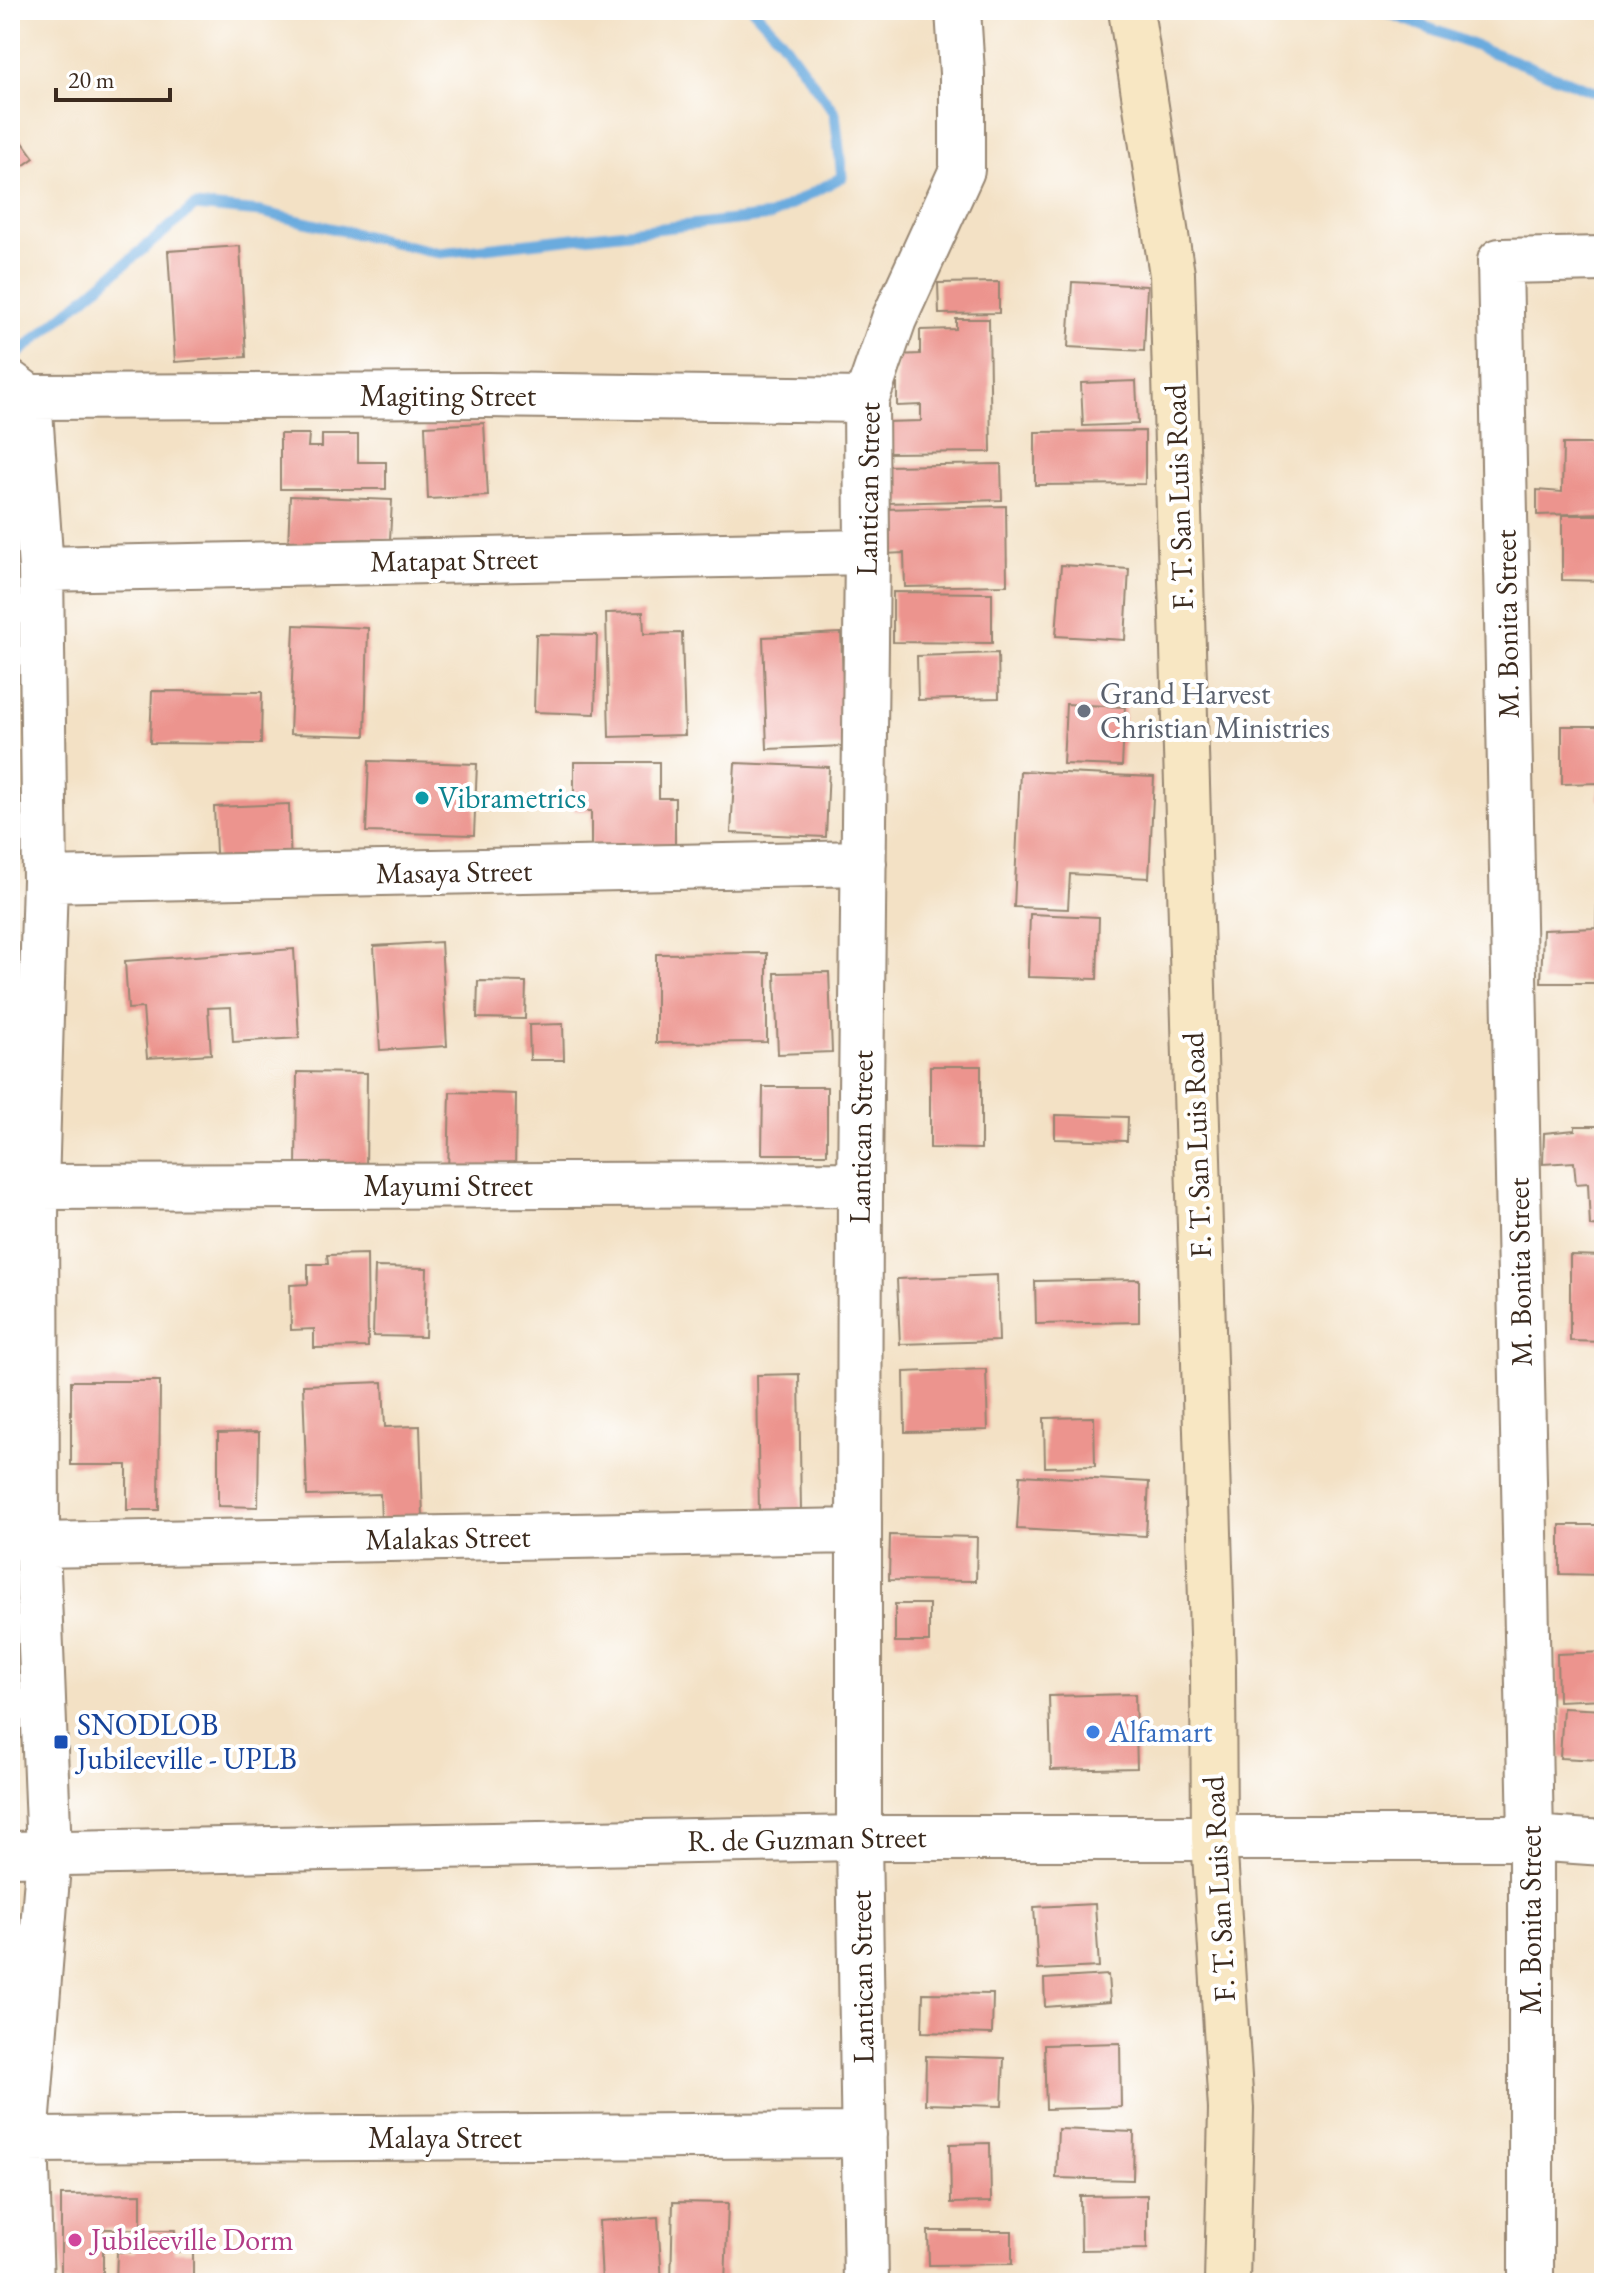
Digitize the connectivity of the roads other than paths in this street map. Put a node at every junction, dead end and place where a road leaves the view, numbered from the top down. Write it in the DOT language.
graph roads {
  1 [pos="958,10"];
  2 [pos="1131,10"];
  3 [pos="1604,259"];
  4 [pos="20,390"];
  5 [pos="866,400"];
  6 [pos="867,552"];
  7 [pos="41,569"];
  8 [pos="864,863"];
  9 [pos="45,880"];
  10 [pos="860,1184"];
  11 [pos="36,1187"];
  12 [pos="859,1531"];
  13 [pos="37,1545"];
  14 [pos="859,1838"];
  15 [pos="1214,1838"];
  16 [pos="1531,1838"];
  17 [pos="1604,1843"];
  18 [pos="29,1854"];
  19 [pos="864,2135"];
  20 [pos="26,2140"];
  21 [pos="31,2283"];
  22 [pos="866,2283"];
  23 [pos="1227,2283"];
  24 [pos="1531,2283"];
  1 -- 5 [label="street, Lantican Street"];
  2 -- 15 [label="main road, F. T. San Luis Road"];
  3 -- 16 [label="street, M. Bonita Street"];
  4 -- 5 [label="street, Magiting Street"];
  4 -- 7 [label="street"];
  5 -- 6 [label="street, Lantican Street"];
  6 -- 7 [label="street, Matapat Street"];
  6 -- 8 [label="street, Lantican Street"];
  7 -- 9 [label="street"];
  8 -- 9 [label="street, Masaya Street"];
  8 -- 10 [label="street, Lantican Street"];
  9 -- 11 [label="street"];
  10 -- 11 [label="street, Mayumi Street"];
  10 -- 12 [label="street, Lantican Street"];
  11 -- 13 [label="street"];
  12 -- 13 [label="street, Malakas Street"];
  12 -- 14 [label="street, Lantican Street"];
  13 -- 18 [label="street"];
  14 -- 15 [label="street, R. de Guzman Street"];
  14 -- 18 [label="street, R. de Guzman Street"];
  14 -- 19 [label="street, Lantican Street"];
  15 -- 16 [label="street, R. de Guzman Street"];
  15 -- 23 [label="main road, F. T. San Luis Road"];
  16 -- 17 [label="street, R. de Guzman Street"];
  16 -- 24 [label="street, M. Bonita Street"];
  18 -- 20 [label="street"];
  19 -- 20 [label="street, Malaya Street"];
  19 -- 22 [label="street, Lantican Street"];
  20 -- 21 [label="street"];
}
